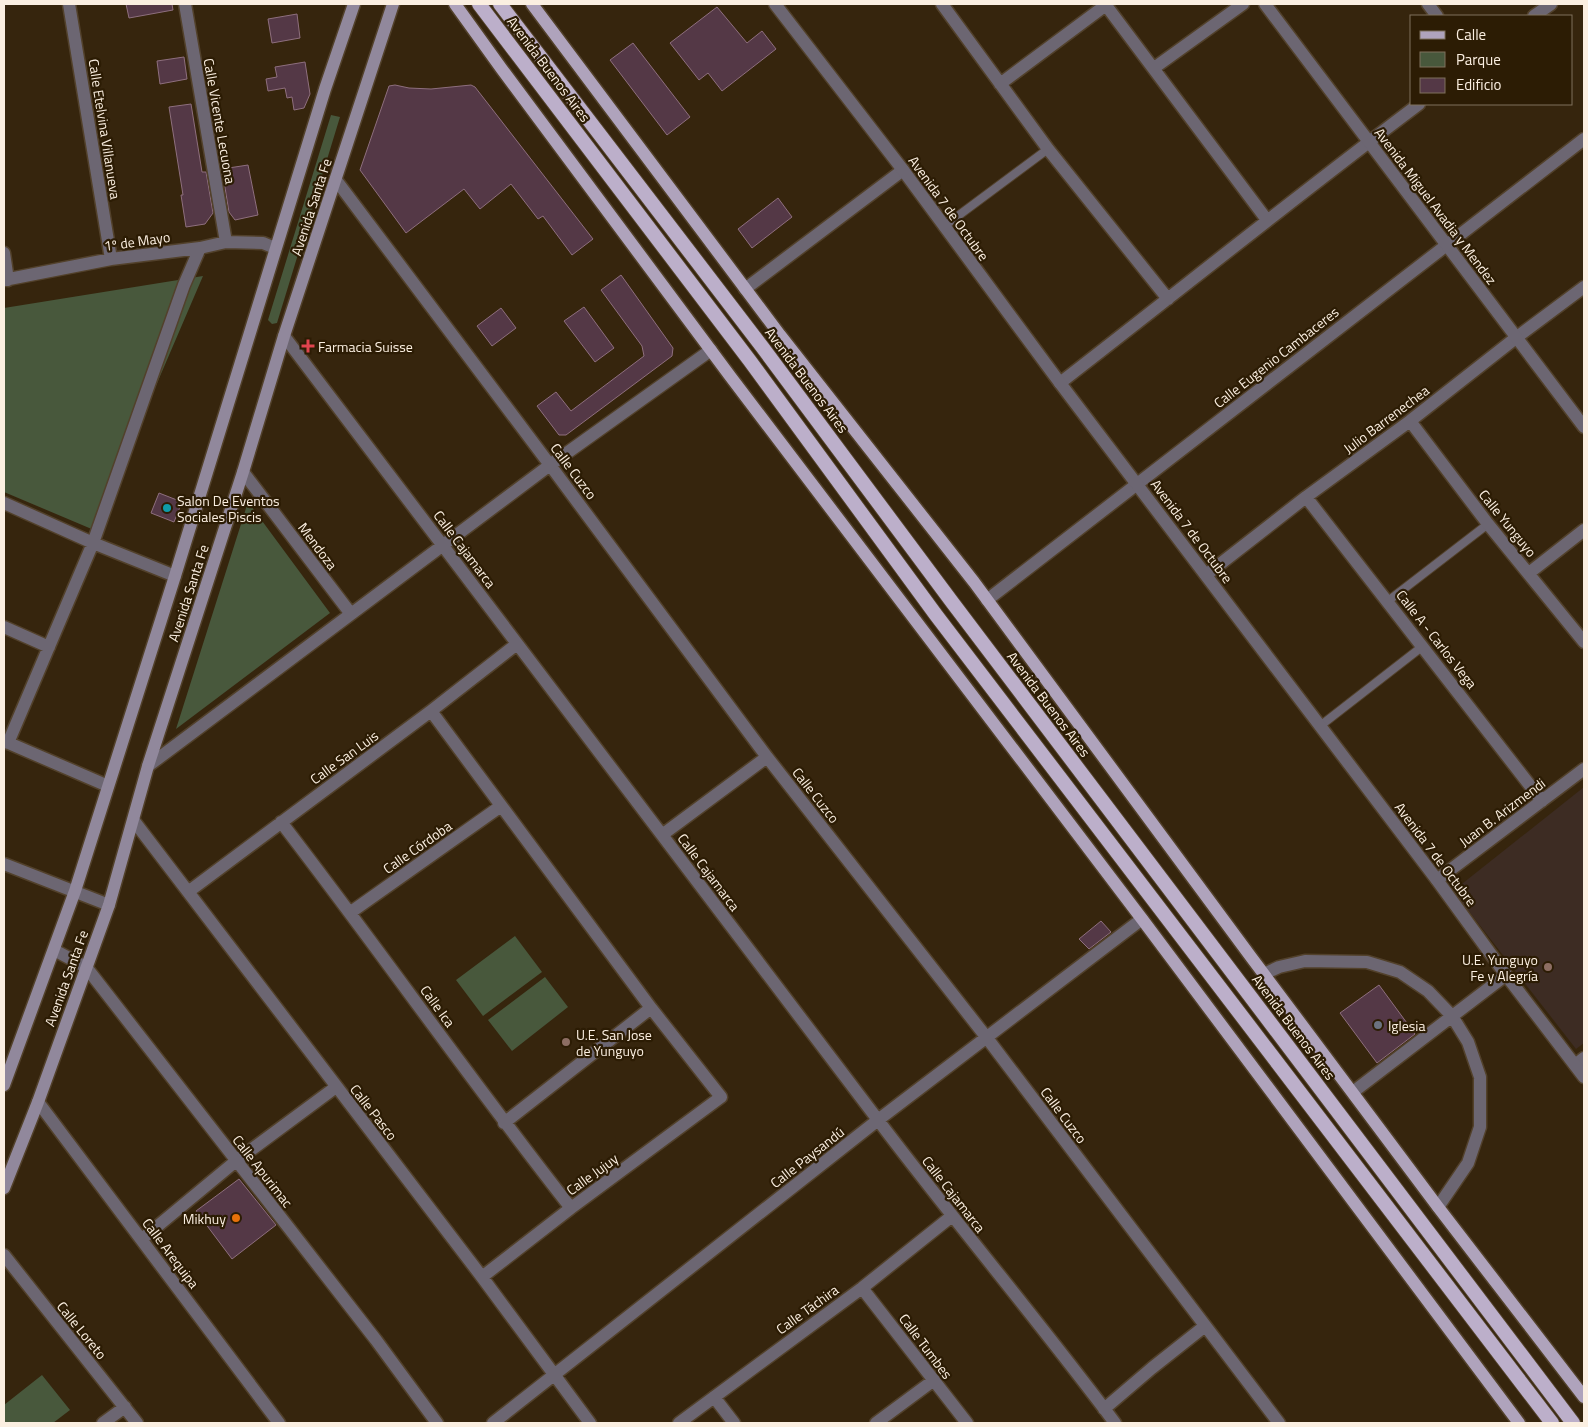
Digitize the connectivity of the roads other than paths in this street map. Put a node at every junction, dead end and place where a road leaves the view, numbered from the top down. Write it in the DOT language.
graph roads {
  1 [pos="69,4"];
  2 [pos="185,4"];
  3 [pos="354,4"];
  4 [pos="393,4"];
  5 [pos="455,4"];
  6 [pos="479,4"];
  7 [pos="500,4"];
  8 [pos="532,4"];
  9 [pos="775,4"];
  10 [pos="942,4"];
  11 [pos="1106,4"];
  12 [pos="1243,4"];
  13 [pos="1265,4"];
  14 [pos="1428,4"];
  15 [pos="1551,4"];
  16 [pos="1436,15"];
  17 [pos="1535,15"];
  18 [pos="1154,68"];
  19 [pos="1000,84"];
  20 [pos="1419,105"];
  21 [pos="1584,139"];
  22 [pos="1368,142"];
  23 [pos="1048,149"];
  24 [pos="903,170"];
  25 [pos="336,180"];
  26 [pos="1267,220"];
  27 [pos="943,227"];
  28 [pos="226,242"];
  29 [pos="1446,245"];
  30 [pos="200,248"];
  31 [pos="275,248"];
  32 [pos="4,253"];
  33 [pos="110,259"];
  34 [pos="6,280"];
  35 [pos="1584,287"];
  36 [pos="746,289"];
  37 [pos="1168,299"];
  38 [pos="284,336"];
  39 [pos="1517,337"];
  40 [pos="711,350"];
  41 [pos="1060,383"];
  42 [pos="1410,422"];
  43 [pos="1584,426"];
  44 [pos="550,464"];
  45 [pos="243,472"];
  46 [pos="1137,483"];
  47 [pos="1306,497"];
  48 [pos="4,503"];
  49 [pos="1488,524"];
  50 [pos="1584,530"];
  51 [pos="93,543"];
  52 [pos="444,544"];
  53 [pos="1529,573"];
  54 [pos="1206,575"];
  55 [pos="175,576"];
  56 [pos="987,600"];
  57 [pos="1388,601"];
  58 [pos="351,614"];
  59 [pos="4,627"];
  60 [pos="1584,642"];
  61 [pos="517,644"];
  62 [pos="1423,646"];
  63 [pos="49,647"];
  64 [pos="431,711"];
  65 [pos="1320,726"];
  66 [pos="6,742"];
  67 [pos="767,757"];
  68 [pos="148,766"];
  69 [pos="1584,769"];
  70 [pos="108,786"];
  71 [pos="1542,800"];
  72 [pos="501,806"];
  73 [pos="134,820"];
  74 [pos="281,822"];
  75 [pos="662,835"];
  76 [pos="4,864"];
  77 [pos="1437,880"];
  78 [pos="75,891"];
  79 [pos="188,892"];
  80 [pos="109,905"];
  81 [pos="351,912"];
  82 [pos="1142,919"];
  83 [pos="54,950"];
  84 [pos="86,967"];
  85 [pos="1264,974"];
  86 [pos="1506,975"];
  87 [pos="651,1008"];
  88 [pos="1452,1016"];
  89 [pos="987,1038"];
  90 [pos="1580,1062"];
  91 [pos="1584,1077"];
  92 [pos="4,1085"];
  93 [pos="336,1087"];
  94 [pos="1353,1092"];
  95 [pos="38,1102"];
  96 [pos="878,1120"];
  97 [pos="504,1123"];
  98 [pos="236,1161"];
  99 [pos="4,1188"];
  100 [pos="1438,1207"];
  101 [pos="571,1208"];
  102 [pos="952,1216"];
  103 [pos="142,1240"];
  104 [pos="4,1255"];
  105 [pos="482,1277"];
  106 [pos="862,1288"];
  107 [pos="1205,1326"];
  108 [pos="554,1376"];
  109 [pos="934,1380"];
  110 [pos="714,1397"];
  111 [pos="1584,1397"];
  112 [pos="125,1407"];
  113 [pos="1104,1410"];
  114 [pos="103,1423"];
  115 [pos="137,1423"];
  116 [pos="279,1423"];
  117 [pos="437,1423"];
  118 [pos="493,1423"];
  119 [pos="590,1423"];
  120 [pos="678,1423"];
  121 [pos="734,1423"];
  122 [pos="876,1423"];
  123 [pos="967,1423"];
  124 [pos="1114,1423"];
  125 [pos="1279,1423"];
  126 [pos="1519,1423"];
  127 [pos="1552,1423"];
  128 [pos="1573,1423"];
  1 -- 33 [label="street, Calle Etelvina Villanueva"];
  2 -- 28 [label="street, Calle Vicente Lecuona"];
  3 -- 31 [label="main road, Avenida Santa Fe"];
  4 -- 25 [label="main road, Avenida Santa Fe"];
  5 -- 40 [label="main road"];
  6 -- 127 [label="highway, Avenida Buenos Aires"];
  7 -- 128 [label="highway, Avenida Buenos Aires"];
  8 -- 36 [label="main road, Avenida Buenos Aires"];
  9 -- 24 [label="street, Avenida 7 de Octubre"];
  10 -- 19 [label="street"];
  11 -- 18 [label="street"];
  11 -- 19 [label="street"];
  12 -- 18 [label="street"];
  13 -- 22 [label="street, Avenida Miguel Avadia y Mendez"];
  14 -- 16 [label="street"];
  15 -- 17 [label="street"];
  18 -- 26 [label="street"];
  19 -- 23 [label="street"];
  20 -- 22 [label="street"];
  21 -- 29 [label="street, Calle Eugenio Cambaceres"];
  22 -- 26 [label="street"];
  22 -- 29 [label="street, Avenida Miguel Avadia y Mendez"];
  23 -- 27 [label="lane"];
  23 -- 37 [label="street"];
  24 -- 27 [label="street, Avenida 7 de Octubre"];
  24 -- 36 [label="street"];
  25 -- 38 [label="main road, Avenida Santa Fe"];
  25 -- 44 [label="street, Calle Cuzco"];
  26 -- 37 [label="street"];
  27 -- 41 [label="street, Avenida 7 de Octubre"];
  28 -- 30 [label="street, 1º de Mayo"];
  28 -- 31 [label="street, 1º de Mayo"];
  29 -- 39 [label="street, Avenida Miguel Avadia y Mendez"];
  29 -- 46 [label="street, Calle Eugenio Cambaceres"];
  30 -- 33 [label="street, 1º de Mayo"];
  30 -- 51 [label="street"];
  31 -- 55 [label="main road, Avenida Santa Fe"];
  32 -- 34 [label="street"];
  33 -- 34 [label="street, 1º de Mayo"];
  35 -- 39 [label="street, Julio Barrenechea"];
  36 -- 56 [label="main road, Avenida Buenos Aires"];
  37 -- 41 [label="street"];
  38 -- 45 [label="main road, Avenida Santa Fe"];
  38 -- 52 [label="street, Calle Cajamarca"];
  39 -- 42 [label="street, Julio Barrenechea"];
  39 -- 43 [label="street, Avenida Miguel Avadia y Mendez"];
  40 -- 44 [label="street"];
  40 -- 82 [label="main road"];
  41 -- 46 [label="street, Avenida 7 de Octubre"];
  42 -- 47 [label="street, Julio Barrenechea"];
  42 -- 49 [label="street, Calle Yunguyo"];
  44 -- 52 [label="street"];
  44 -- 67 [label="street, Calle Cuzco"];
  45 -- 58 [label="street, Mendoza"];
  45 -- 68 [label="main road, Avenida Santa Fe"];
  46 -- 54 [label="street, Avenida 7 de Octubre"];
  46 -- 56 [label="street, Calle Eugenio Cambaceres"];
  47 -- 54 [label="street, Julio Barrenechea"];
  47 -- 57 [label="street, Calle A - Carlos Vega"];
  48 -- 51 [label="street"];
  49 -- 53 [label="street, Calle Yunguyo"];
  49 -- 57 [label="lane"];
  50 -- 53 [label="street"];
  51 -- 55 [label="street"];
  51 -- 63 [label="street"];
  52 -- 58 [label="street"];
  52 -- 61 [label="street, Calle Cajamarca"];
  53 -- 60 [label="street, Calle Yunguyo"];
  54 -- 65 [label="street, Avenida 7 de Octubre"];
  55 -- 70 [label="main road, Avenida Santa Fe"];
  56 -- 85 [label="main road, Avenida Buenos Aires"];
  57 -- 62 [label="street, Calle A - Carlos Vega"];
  58 -- 68 [label="street"];
  59 -- 63 [label="street"];
  61 -- 64 [label="street, Calle San Luis"];
  61 -- 75 [label="street, Calle Cajamarca"];
  62 -- 65 [label="lane"];
  62 -- 71 [label="street, Calle A - Carlos Vega"];
  63 -- 66 [label="street"];
  64 -- 72 [label="street"];
  64 -- 74 [label="street, Calle San Luis"];
  65 -- 77 [label="street, Avenida 7 de Octubre"];
  66 -- 70 [label="street"];
  67 -- 75 [label="street"];
  67 -- 89 [label="street, Calle Cuzco"];
  68 -- 73 [label="main road, Avenida Santa Fe"];
  69 -- 71 [label="street, Juan B. Arizmendi"];
  70 -- 78 [label="main road, Avenida Santa Fe"];
  71 -- 77 [label="street, Juan B. Arizmendi"];
  72 -- 81 [label="street, Calle Córdoba"];
  72 -- 87 [label="street"];
  73 -- 79 [label="street, Calle Pasco"];
  73 -- 80 [label="main road, Avenida Santa Fe"];
  74 -- 79 [label="street, Calle San Luis"];
  74 -- 81 [label="street, Calle Ica"];
  75 -- 96 [label="street, Calle Cajamarca"];
  76 -- 78 [label="street"];
  77 -- 86 [label="street, Avenida 7 de Octubre"];
  78 -- 80 [label="street"];
  78 -- 83 [label="main road, Avenida Santa Fe"];
  79 -- 93 [label="street, Calle Pasco"];
  80 -- 84 [label="main road, Avenida Santa Fe"];
  81 -- 97 [label="street, Calle Ica"];
  82 -- 89 [label="street, Calle Paysandú"];
  82 -- 126 [label="main road"];
  83 -- 84 [label="street, Calle Apurimac"];
  83 -- 92 [label="main road, Avenida Santa Fe"];
  84 -- 95 [label="main road, Avenida Santa Fe"];
  84 -- 98 [label="street, Calle Apurimac"];
  85 -- 88 [label="street"];
  85 -- 94 [label="main road, Avenida Buenos Aires"];
  86 -- 88 [label="street"];
  86 -- 90 [label="street, Avenida 7 de Octubre"];
  87 -- 97 [label="street"];
  87 -- 101 [label="street, Calle Jujuy"];
  88 -- 94 [label="street"];
  88 -- 100 [label="street"];
  89 -- 96 [label="street, Calle Paysandú"];
  89 -- 107 [label="street, Calle Cuzco"];
  90 -- 91 [label="street, Avenida 7 de Octubre"];
  93 -- 98 [label="street"];
  93 -- 105 [label="street, Calle Pasco"];
  94 -- 100 [label="main road, Avenida Buenos Aires"];
  95 -- 99 [label="main road, Avenida Santa Fe"];
  95 -- 103 [label="street, Calle Arequipa"];
  96 -- 102 [label="street, Calle Cajamarca"];
  96 -- 108 [label="street, Calle Paysandú"];
  97 -- 101 [label="street, Calle Ica"];
  98 -- 103 [label="street"];
  98 -- 117 [label="street, Calle Apurimac"];
  100 -- 111 [label="main road, Avenida Buenos Aires"];
  101 -- 105 [label="street, Calle Jujuy"];
  102 -- 106 [label="street, Calle Táchira"];
  102 -- 113 [label="street, Calle Cajamarca"];
  103 -- 116 [label="street, Calle Arequipa"];
  104 -- 112 [label="street, Calle Loreto"];
  105 -- 108 [label="street, Calle Pasco"];
  106 -- 109 [label="street, Calle Tumbes"];
  106 -- 110 [label="street, Calle Táchira"];
  107 -- 113 [label="street"];
  107 -- 125 [label="street, Calle Cuzco"];
  108 -- 118 [label="street, Calle Paysandú"];
  108 -- 119 [label="street, Calle Pasco"];
  109 -- 122 [label="street"];
  109 -- 123 [label="street, Calle Tumbes"];
  110 -- 120 [label="street, Calle Táchira"];
  110 -- 121 [label="street"];
  112 -- 114 [label="street"];
  112 -- 115 [label="street, Calle Loreto"];
  113 -- 124 [label="street, Calle Cajamarca"];
}
